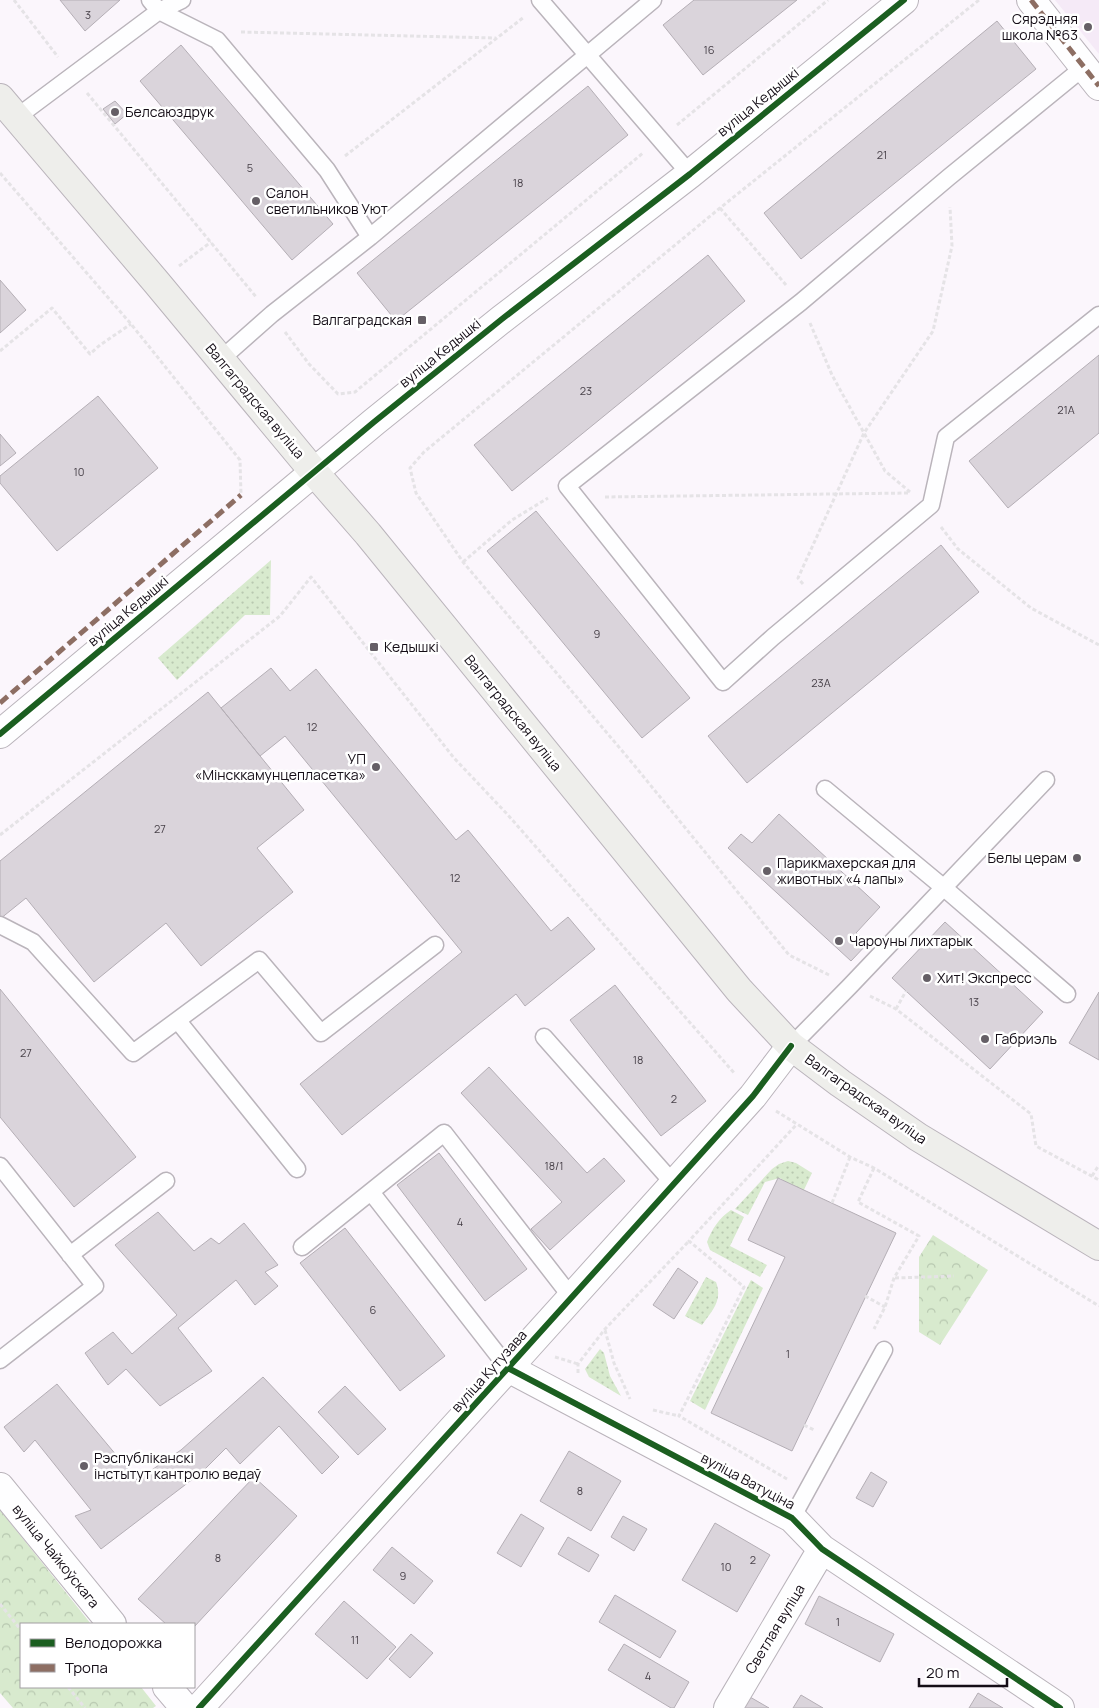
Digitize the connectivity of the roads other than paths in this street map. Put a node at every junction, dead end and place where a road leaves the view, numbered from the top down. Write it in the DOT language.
graph roads {
  1 [pos="182,0"];
  2 [pos="540,0"];
  3 [pos="653,0"];
  4 [pos="904,0"];
  5 [pos="1031,0"];
  6 [pos="155,6"];
  7 [pos="587,54"];
  8 [pos="1091,77"];
  9 [pos="8,108"];
  10 [pos="690,174"];
  11 [pos="370,237"];
  12 [pos="1099,315"];
  13 [pos="220,360"];
  14 [pos="314,472"];
  15 [pos="0,734"];
  16 [pos="1046,780"];
  17 [pos="825,789"];
  18 [pos="944,887"];
  19 [pos="0,925"];
  20 [pos="435,945"];
  21 [pos="1067,994"];
  22 [pos="178,1021"];
  23 [pos="544,1036"];
  24 [pos="791,1046"];
  25 [pos="0,1166"];
  26 [pos="297,1169"];
  27 [pos="166,1181"];
  28 [pos="674,1184"];
  29 [pos="370,1192"];
  30 [pos="1099,1246"];
  31 [pos="302,1247"];
  32 [pos="70,1255"];
  33 [pos="572,1298"];
  34 [pos="884,1350"];
  35 [pos="0,1360"];
  36 [pos="508,1368"];
  37 [pos="0,1487"];
  38 [pos="792,1518"];
  39 [pos="822,1549"];
  40 [pos="111,1623"];
  41 [pos="168,1688"];
  42 [pos="185,1708"];
  43 [pos="199,1708"];
  44 [pos="728,1708"];
  45 [pos="1060,1708"];
  1 -- 6 [label="lane"];
  2 -- 7 [label="lane"];
  3 -- 7 [label="lane"];
  4 -- 10 [label="street, вуліца Кедышкі"];
  5 -- 8 [label="street"];
  6 -- 9 [label="lane"];
  6 -- 11 [label="lane"];
  7 -- 10 [label="lane"];
  7 -- 11 [label="lane"];
  8 -- 12 [label="lane"];
  9 -- 13 [label="main road, Валгаградская вуліца"];
  10 -- 14 [label="street, вуліца Кедышкі"];
  11 -- 13 [label="lane"];
  13 -- 14 [label="main road, Валгаградская вуліца"];
  14 -- 15 [label="street, вуліца Кедышкі"];
  14 -- 24 [label="main road, Валгаградская вуліца"];
  16 -- 18 [label="lane"];
  17 -- 18 [label="lane"];
  18 -- 21 [label="lane"];
  18 -- 24 [label="lane"];
  19 -- 22 [label="lane"];
  20 -- 22 [label="lane"];
  22 -- 26 [label="lane"];
  23 -- 28 [label="lane"];
  24 -- 28 [label="street, вуліца Кутузава"];
  24 -- 30 [label="main road, Валгаградская вуліца"];
  25 -- 32 [label="lane"];
  27 -- 32 [label="lane"];
  28 -- 33 [label="street, вуліца Кутузава"];
  29 -- 31 [label="lane"];
  29 -- 33 [label="lane"];
  29 -- 36 [label="lane"];
  32 -- 35 [label="lane"];
  33 -- 36 [label="street, вуліца Кутузава"];
  34 -- 38 [label="lane"];
  36 -- 38 [label="street, вуліца Ватуціна"];
  36 -- 43 [label="street, вуліца Кутузава"];
  37 -- 40 [label="street, вуліца Чайкоўскага"];
  38 -- 39 [label="street, вуліца Ватуціна"];
  39 -- 44 [label="street, Светлая вуліца"];
  39 -- 45 [label="street, вуліца Ватуціна"];
  41 -- 42 [label="street"];
}
